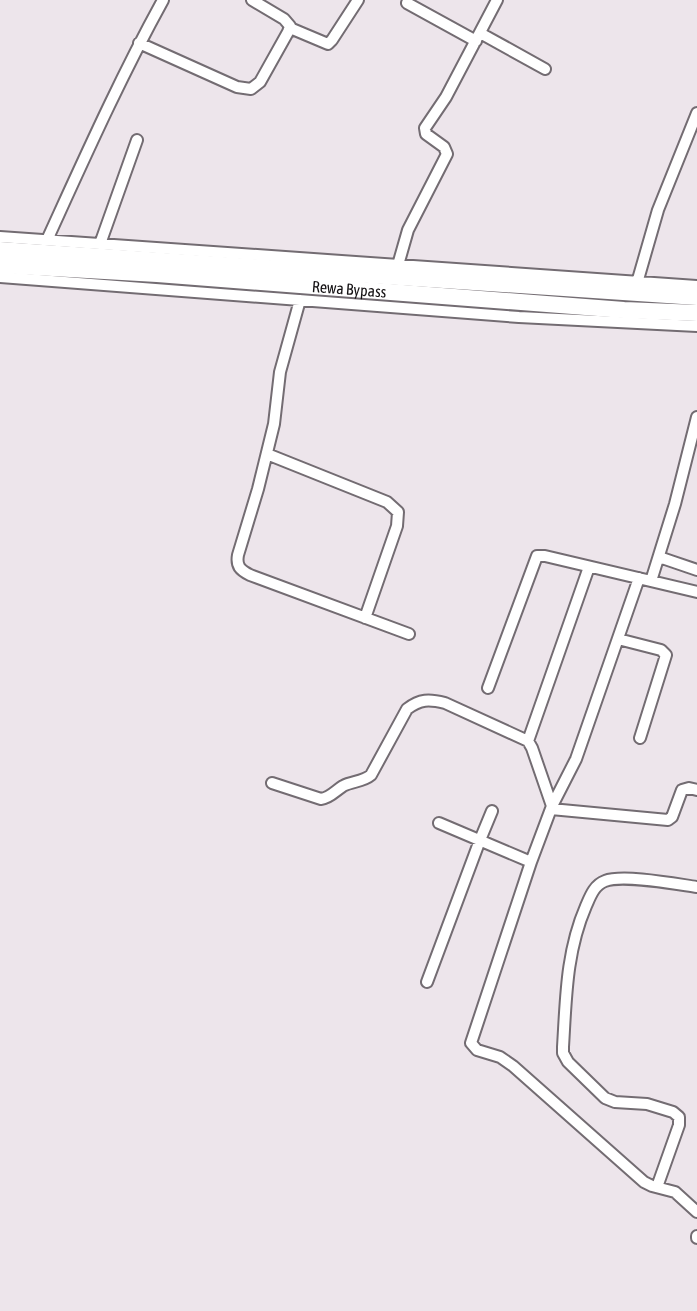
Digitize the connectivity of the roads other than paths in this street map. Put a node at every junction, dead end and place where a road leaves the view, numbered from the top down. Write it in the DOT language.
graph roads {
  1 [pos="163,0"];
  2 [pos="252,0"];
  3 [pos="358,0"];
  4 [pos="497,0"];
  5 [pos="407,3"];
  6 [pos="290,28"];
  7 [pos="478,37"];
  8 [pos="139,43"];
  9 [pos="545,69"];
  10 [pos="697,113"];
  11 [pos="137,140"];
  12 [pos="0,237"];
  13 [pos="47,240"];
  14 [pos="100,244"];
  15 [pos="0,250"];
  16 [pos="0,265"];
  17 [pos="398,265"];
  18 [pos="0,277"];
  19 [pos="637,283"];
  20 [pos="697,286"];
  21 [pos="697,297"];
  22 [pos="300,300"];
  23 [pos="697,313"];
  24 [pos="697,326"];
  25 [pos="697,417"];
  26 [pos="267,454"];
  27 [pos="659,557"];
  28 [pos="589,567"];
  29 [pos="697,570"];
  30 [pos="639,578"];
  31 [pos="651,581"];
  32 [pos="697,592"];
  33 [pos="365,618"];
  34 [pos="409,634"];
  35 [pos="618,639"];
  36 [pos="488,688"];
  37 [pos="640,738"];
  38 [pos="528,741"];
  39 [pos="272,783"];
  40 [pos="697,790"];
  41 [pos="552,808"];
  42 [pos="492,811"];
  43 [pos="440,823"];
  44 [pos="480,840"];
  45 [pos="531,861"];
  46 [pos="697,887"];
  47 [pos="427,982"];
  48 [pos="657,1187"];
  49 [pos="697,1212"];
  1 -- 8 [label="street"];
  2 -- 6 [label="street"];
  3 -- 6 [label="street"];
  4 -- 7 [label="street"];
  5 -- 7 [label="street"];
  6 -- 8 [label="street"];
  7 -- 9 [label="street"];
  7 -- 17 [label="street"];
  8 -- 13 [label="street"];
  10 -- 19 [label="street"];
  11 -- 14 [label="street"];
  12 -- 13 [label="street"];
  13 -- 14 [label="street"];
  14 -- 17 [label="street"];
  15 -- 21 [label="highway, Rewa Bypass"];
  16 -- 23 [label="highway, Rewa Bypass"];
  17 -- 19 [label="street"];
  18 -- 22 [label="street"];
  19 -- 20 [label="street"];
  22 -- 24 [label="street"];
  22 -- 26 [label="street"];
  25 -- 27 [label="street"];
  26 -- 33 [label="street"];
  26 -- 33 [label="street"];
  27 -- 29 [label="street"];
  27 -- 31 [label="street"];
  28 -- 30 [label="street"];
  28 -- 36 [label="street"];
  28 -- 38 [label="street"];
  30 -- 31 [label="street"];
  30 -- 35 [label="street"];
  31 -- 32 [label="street"];
  33 -- 34 [label="street"];
  35 -- 37 [label="street"];
  35 -- 41 [label="street"];
  38 -- 39 [label="street"];
  38 -- 41 [label="street"];
  40 -- 41 [label="street"];
  41 -- 45 [label="street"];
  42 -- 44 [label="street"];
  43 -- 44 [label="street"];
  44 -- 45 [label="street"];
  44 -- 47 [label="street"];
  45 -- 48 [label="street"];
  46 -- 48 [label="street"];
  48 -- 49 [label="street"];
}
